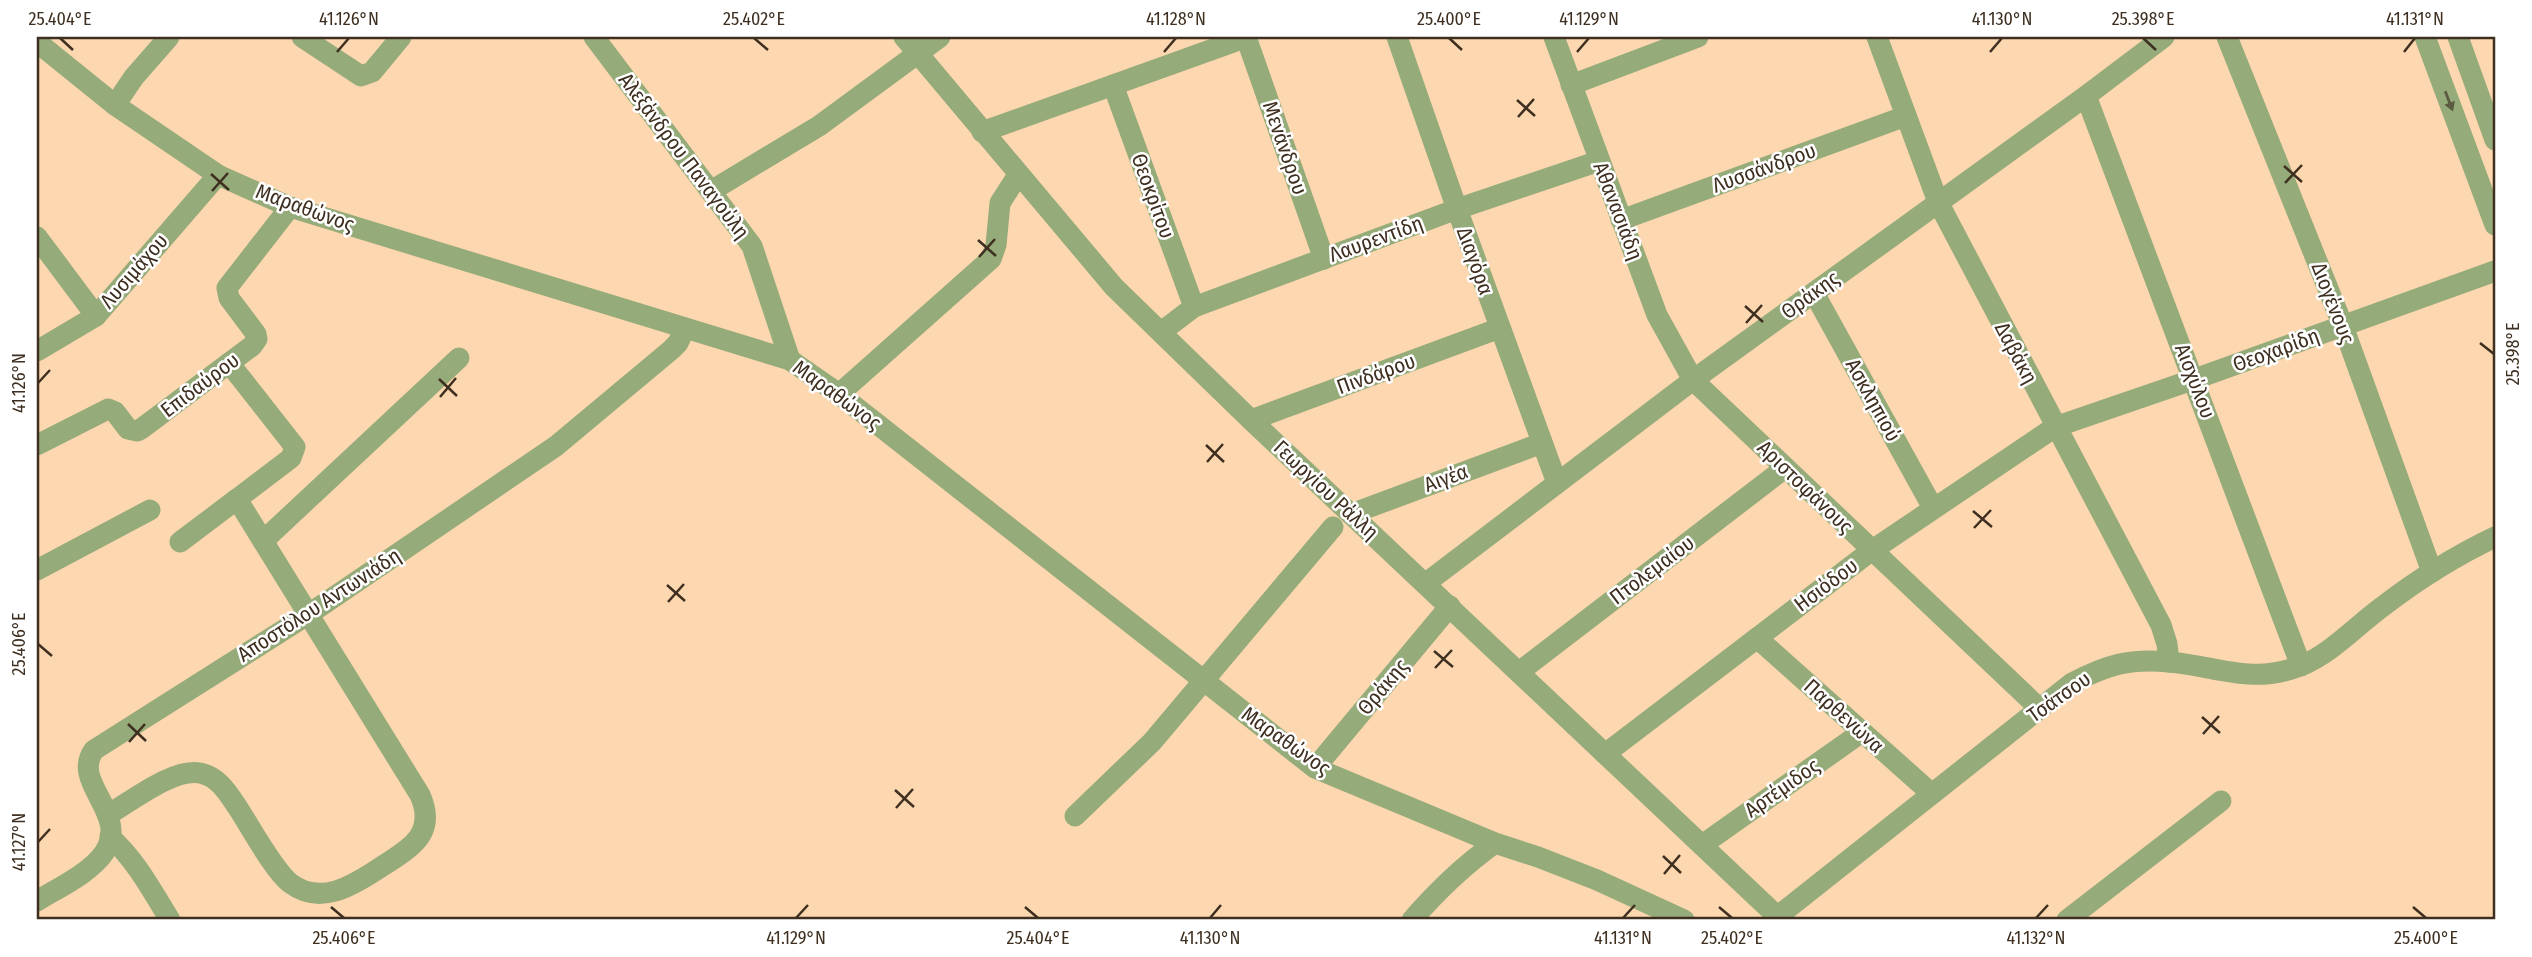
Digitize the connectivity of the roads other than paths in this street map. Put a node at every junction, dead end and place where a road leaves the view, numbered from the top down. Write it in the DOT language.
graph roads {
  1 [pos="169,37"];
  2 [pos="302,37"];
  3 [pos="401,37"];
  4 [pos="594,37"];
  5 [pos="904,37"];
  6 [pos="940,37"];
  7 [pos="1246,37"];
  8 [pos="1397,37"];
  9 [pos="1554,37"];
  10 [pos="1698,37"];
  11 [pos="1877,37"];
  12 [pos="2164,37"];
  13 [pos="2227,37"];
  14 [pos="2425,37"];
  15 [pos="2458,37"];
  16 [pos="37,43"];
  17 [pos="918,55"];
  18 [pos="1113,85"];
  19 [pos="1571,85"];
  20 [pos="2086,96"];
  21 [pos="115,106"];
  22 [pos="1906,116"];
  23 [pos="982,132"];
  24 [pos="2495,140"];
  25 [pos="1599,160"];
  26 [pos="2487,173"];
  27 [pos="218,175"];
  28 [pos="1018,175"];
  29 [pos="711,191"];
  30 [pos="1938,202"];
  31 [pos="290,207"];
  32 [pos="1457,209"];
  33 [pos="1621,220"];
  34 [pos="2495,225"];
  35 [pos="37,237"];
  36 [pos="1324,258"];
  37 [pos="2495,271"];
  38 [pos="1814,293"];
  39 [pos="1194,307"];
  40 [pos="96,316"];
  41 [pos="2343,326"];
  42 [pos="685,328"];
  43 [pos="1500,328"];
  44 [pos="1161,332"];
  45 [pos="37,351"];
  46 [pos="459,358"];
  47 [pos="790,360"];
  48 [pos="229,363"];
  49 [pos="2195,379"];
  50 [pos="1693,380"];
  51 [pos="839,394"];
  52 [pos="1251,420"];
  53 [pos="2055,427"];
  54 [pos="1542,443"];
  55 [pos="37,444"];
  56 [pos="1785,468"];
  57 [pos="1557,483"];
  58 [pos="237,499"];
  59 [pos="1933,508"];
  60 [pos="150,510"];
  61 [pos="1351,513"];
  62 [pos="1333,527"];
  63 [pos="2495,537"];
  64 [pos="264,541"];
  65 [pos="180,542"];
  66 [pos="1871,551"];
  67 [pos="37,570"];
  68 [pos="2432,572"];
  69 [pos="1426,583"];
  70 [pos="1450,606"];
  71 [pos="309,614"];
  72 [pos="1757,638"];
  73 [pos="2169,662"];
  74 [pos="2301,666"];
  75 [pos="1519,672"];
  76 [pos="1203,680"];
  77 [pos="2040,709"];
  78 [pos="1862,732"];
  79 [pos="1605,754"];
  80 [pos="1315,768"];
  81 [pos="1931,794"];
  82 [pos="2221,801"];
  83 [pos="109,814"];
  84 [pos="1075,816"];
  85 [pos="110,837"];
  86 [pos="1495,843"];
  87 [pos="1702,845"];
  88 [pos="37,901"];
  89 [pos="1775,918"];
  90 [pos="170,920"];
  91 [pos="1412,920"];
  92 [pos="1684,920"];
  93 [pos="2067,920"];
  1 -- 21 [label="street"];
  2 -- 3 [label="street"];
  4 -- 29 [label="street, Αλεξάνδρου Παναγούλη"];
  5 -- 17 [label="street, Γεωργίου Ράλλη"];
  6 -- 17 [label="street"];
  7 -- 18 [label="street"];
  7 -- 36 [label="street, Μενάνδρου"];
  8 -- 32 [label="street, Διαγόρα"];
  9 -- 19 [label="street, Αθανασιάδη"];
  10 -- 19 [label="street"];
  11 -- 22 [label="street, Δαβάκη"];
  12 -- 20 [label="street, Θράκης"];
  13 -- 41 [label="street, Διογένους"];
  14 -- 26 [label="street, one-way"];
  15 -- 24 [label="street"];
  16 -- 21 [label="street, Μαραθώνος"];
  17 -- 23 [label="street, Γεωργίου Ράλλη"];
  17 -- 29 [label="street"];
  18 -- 23 [label="street"];
  18 -- 39 [label="street, Θεοκρίτου"];
  19 -- 25 [label="street, Αθανασιάδη"];
  20 -- 30 [label="street, Θράκης"];
  20 -- 49 [label="street, Αισχύλου"];
  21 -- 27 [label="street, Μαραθώνος"];
  22 -- 30 [label="street, Δαβάκη"];
  22 -- 33 [label="street, Λυσσάνδρου"];
  23 -- 28 [label="street, Γεωργίου Ράλλη"];
  25 -- 32 [label="street, Λαυρεντίδη"];
  25 -- 33 [label="street, Αθανασιάδη"];
  26 -- 34 [label="street"];
  27 -- 31 [label="street, Μαραθώνος"];
  27 -- 40 [label="street, Λυσιμάχου"];
  28 -- 44 [label="street, Γεωργίου Ράλλη"];
  28 -- 51 [label="street"];
  29 -- 47 [label="street, Αλεξάνδρου Παναγούλη"];
  30 -- 38 [label="street, Θράκης"];
  30 -- 53 [label="street, Δαβάκη"];
  31 -- 42 [label="street, Μαραθώνος"];
  31 -- 48 [label="street, Επιδαύρου"];
  32 -- 36 [label="street, Λαυρεντίδη"];
  32 -- 43 [label="street, Διαγόρα"];
  33 -- 50 [label="street, Αθανασιάδη"];
  35 -- 40 [label="street"];
  36 -- 39 [label="street, Λαυρεντίδη"];
  37 -- 41 [label="street, Θεοχαρίδη"];
  38 -- 50 [label="street, Θράκης"];
  38 -- 59 [label="street, Ασκληπιού"];
  39 -- 44 [label="street, Λαυρεντίδη"];
  40 -- 45 [label="street, Λυσιμάχου"];
  41 -- 49 [label="street, Θεοχαρίδη"];
  41 -- 68 [label="street, Διογένους"];
  42 -- 47 [label="street, Μαραθώνος"];
  42 -- 71 [label="street, Αποστόλου Αντωνιάδη"];
  43 -- 52 [label="street, Πινδάρου"];
  43 -- 54 [label="street, Διαγόρα"];
  44 -- 52 [label="street, Γεωργίου Ράλλη"];
  46 -- 64 [label="street"];
  47 -- 51 [label="street, Μαραθώνος"];
  48 -- 55 [label="street, Επιδαύρου"];
  48 -- 58 [label="street"];
  49 -- 53 [label="street, Θεοχαρίδη"];
  49 -- 74 [label="street, Αισχύλου"];
  50 -- 56 [label="street, Αριστοφάνους"];
  50 -- 57 [label="street, Θράκης"];
  51 -- 76 [label="street, Μαραθώνος"];
  52 -- 61 [label="street, Γεωργίου Ράλλη"];
  53 -- 59 [label="street, Ησιόδου"];
  53 -- 73 [label="street, Δαβάκη"];
  54 -- 57 [label="street, Διαγόρα"];
  54 -- 61 [label="street, Αιγέα"];
  56 -- 66 [label="street, Αριστοφάνους"];
  56 -- 75 [label="street, Πτολεμαίου"];
  57 -- 69 [label="street, Θράκης"];
  58 -- 64 [label="street"];
  58 -- 65 [label="street"];
  59 -- 66 [label="street, Ησιόδου"];
  60 -- 67 [label="street"];
  61 -- 69 [label="street, Γεωργίου Ράλλη"];
  62 -- 76 [label="street"];
  63 -- 68 [label="street, Τσάτσου"];
  64 -- 71 [label="street"];
  66 -- 72 [label="street, Ησιόδου"];
  66 -- 77 [label="street, Αριστοφάνους"];
  68 -- 74 [label="street, Τσάτσου"];
  69 -- 70 [label="street, Γεωργίου Ράλλη"];
  70 -- 75 [label="street, Γεωργίου Ράλλη"];
  70 -- 80 [label="street, Θράκης"];
  71 -- 83 [label="street, Αποστόλου Αντωνιάδη"];
  71 -- 83 [label="street"];
  72 -- 78 [label="street, Παρθενώνα"];
  72 -- 79 [label="street, Ησιόδου"];
  73 -- 74 [label="street, Τσάτσου"];
  73 -- 77 [label="street, Τσάτσου"];
  75 -- 79 [label="street, Γεωργίου Ράλλη"];
  76 -- 80 [label="street, Μαραθώνος"];
  76 -- 84 [label="street"];
  77 -- 81 [label="street, Τσάτσου"];
  78 -- 81 [label="street, Παρθενώνα"];
  78 -- 87 [label="street, Αρτέμιδος"];
  79 -- 87 [label="street, Γεωργίου Ράλλη"];
  80 -- 86 [label="street, Μαραθώνος"];
  81 -- 89 [label="street, Τσάτσου"];
  82 -- 93 [label="street"];
  83 -- 85 [label="street, Αποστόλου Αντωνιάδη"];
  85 -- 88 [label="street"];
  85 -- 90 [label="street"];
  86 -- 91 [label="street"];
  86 -- 92 [label="street, Μαραθώνος"];
  87 -- 89 [label="street, Γεωργίου Ράλλη"];
}
